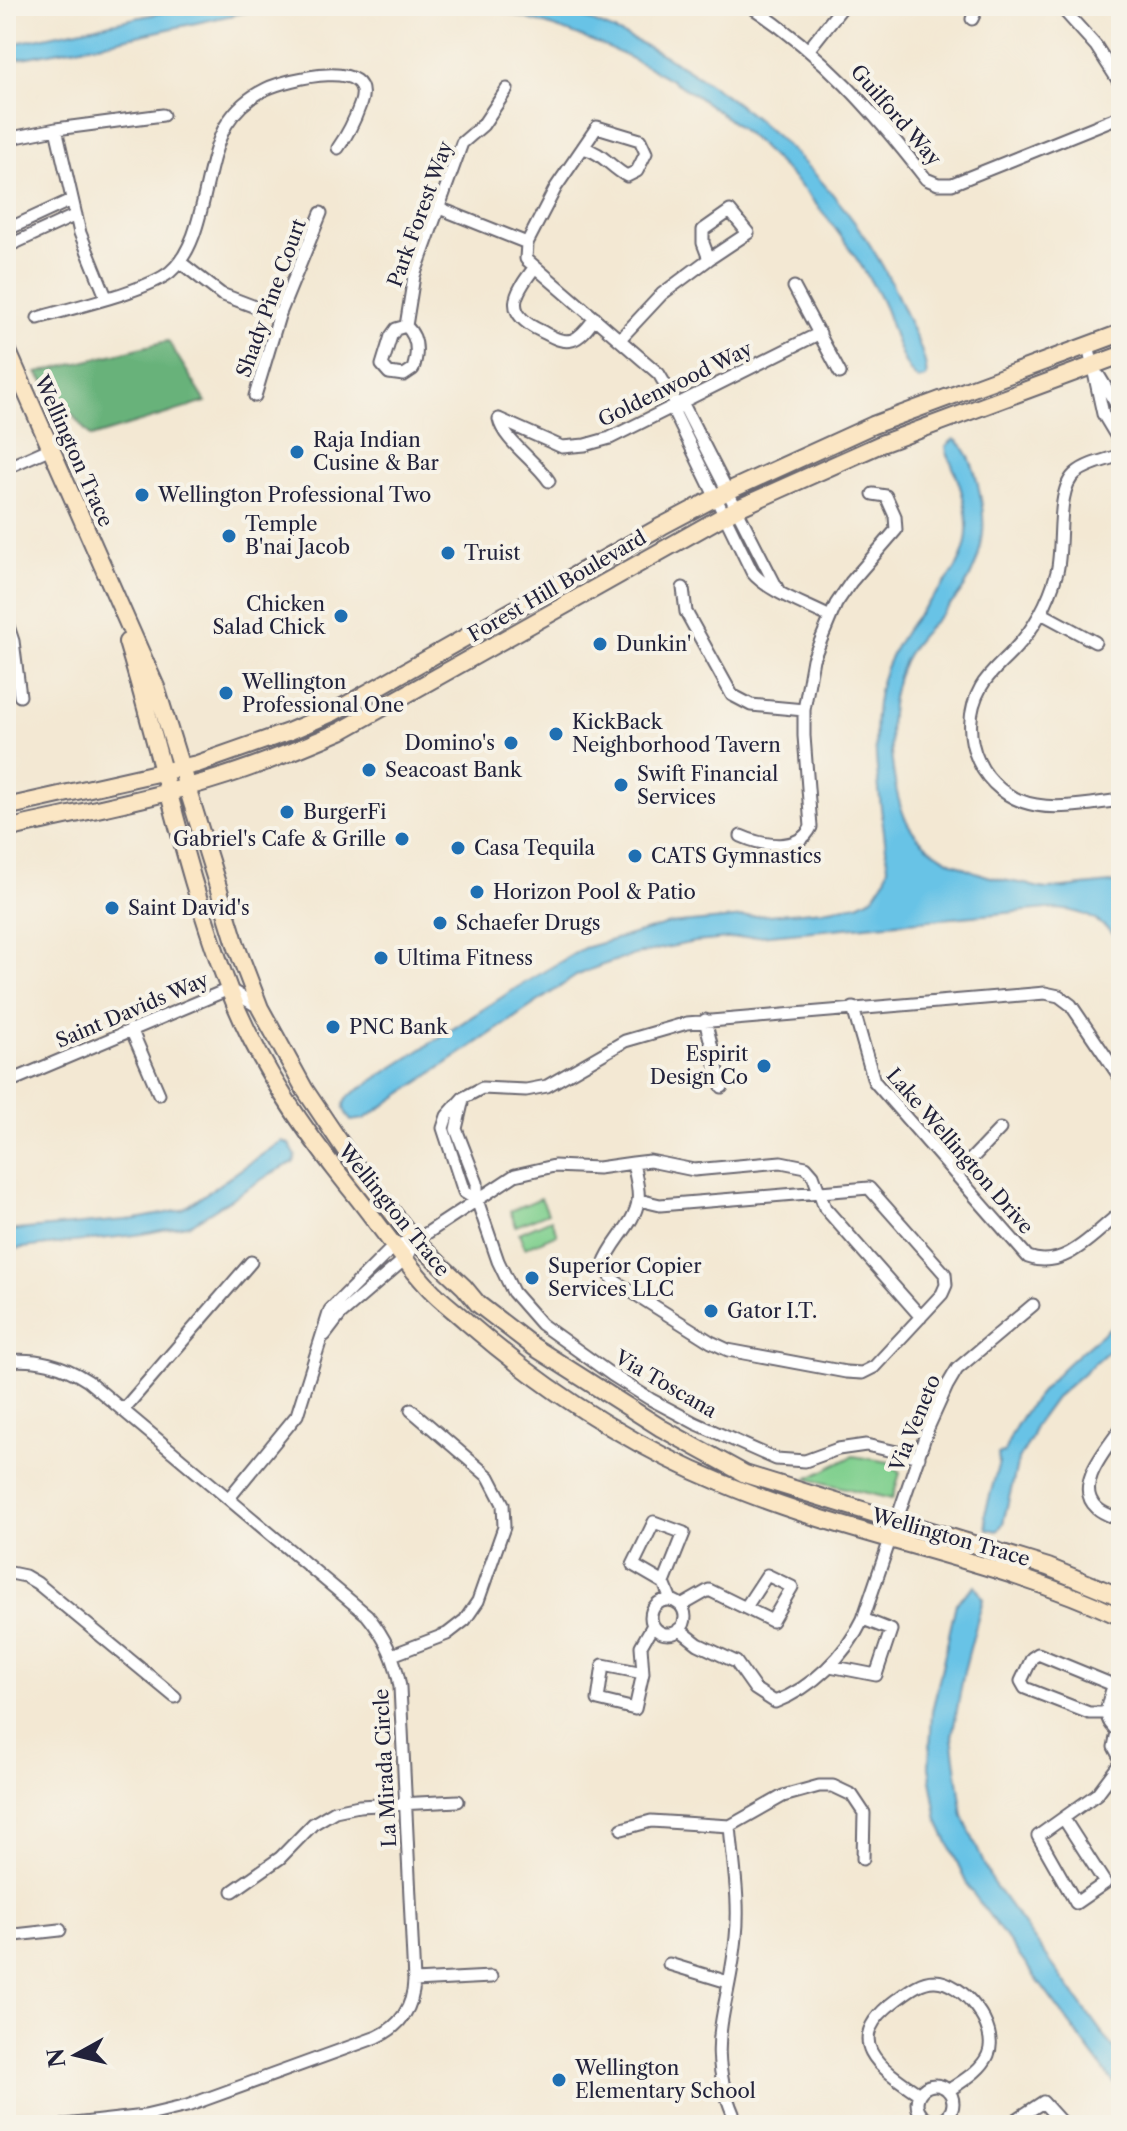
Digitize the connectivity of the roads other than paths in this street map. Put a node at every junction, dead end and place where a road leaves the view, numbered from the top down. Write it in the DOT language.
graph roads {
  1 [pos="750,6"];
  2 [pos="843,6"];
  3 [pos="978,6"];
  4 [pos="1060,6"];
  5 [pos="972,19"];
  6 [pos="809,49"];
  7 [pos="1121,85"];
  8 [pos="507,89"];
  9 [pos="163,115"];
  10 [pos="1121,116"];
  11 [pos="56,129"];
  12 [pos="6,139"];
  13 [pos="338,148"];
  14 [pos="583,148"];
  15 [pos="71,200"];
  16 [pos="439,208"];
  17 [pos="321,213"];
  18 [pos="76,215"];
  19 [pos="6,230"];
  20 [pos="527,243"];
  21 [pos="6,247"];
  22 [pos="709,259"];
  23 [pos="180,262"];
  24 [pos="535,267"];
  25 [pos="794,287"];
  26 [pos="106,297"];
  27 [pos="279,316"];
  28 [pos="38,318"];
  29 [pos="595,318"];
  30 [pos="407,322"];
  31 [pos="820,333"];
  32 [pos="1121,333"];
  33 [pos="620,339"];
  34 [pos="1088,345"];
  35 [pos="6,347"];
  36 [pos="1121,355"];
  37 [pos="1093,365"];
  38 [pos="840,373"];
  39 [pos="255,396"];
  40 [pos="676,403"];
  41 [pos="1121,422"];
  42 [pos="1121,444"];
  43 [pos="51,448"];
  44 [pos="1121,455"];
  45 [pos="6,468"];
  46 [pos="549,481"];
  47 [pos="873,494"];
  48 [pos="721,495"];
  49 [pos="730,513"];
  50 [pos="106,572"];
  51 [pos="683,588"];
  52 [pos="1041,613"];
  53 [pos="830,617"];
  54 [pos="6,620"];
  55 [pos="1095,642"];
  56 [pos="20,696"];
  57 [pos="804,710"];
  58 [pos="183,767"];
  59 [pos="162,772"];
  60 [pos="189,787"];
  61 [pos="167,792"];
  62 [pos="1121,800"];
  63 [pos="6,807"];
  64 [pos="6,829"];
  65 [pos="741,836"];
  66 [pos="229,989"];
  67 [pos="260,1008"];
  68 [pos="853,1008"];
  69 [pos="705,1020"];
  70 [pos="131,1029"];
  71 [pos="1121,1079"];
  72 [pos="6,1083"];
  73 [pos="722,1087"];
  74 [pos="159,1094"];
  75 [pos="1000,1129"];
  76 [pos="633,1163"];
  77 [pos="956,1175"];
  78 [pos="819,1190"];
  79 [pos="477,1200"];
  80 [pos="639,1200"];
  81 [pos="1121,1212"];
  82 [pos="415,1241"];
  83 [pos="400,1252"];
  84 [pos="251,1262"];
  85 [pos="1033,1305"];
  86 [pos="921,1317"];
  87 [pos="6,1361"];
  88 [pos="123,1410"];
  89 [pos="411,1410"];
  90 [pos="1121,1428"];
  91 [pos="919,1457"];
  92 [pos="229,1498"];
  93 [pos="897,1519"];
  94 [pos="1121,1520"];
  95 [pos="890,1540"];
  96 [pos="6,1572"];
  97 [pos="664,1583"];
  98 [pos="1121,1597"];
  99 [pos="676,1603"];
  100 [pos="746,1607"];
  101 [pos="1121,1617"];
  102 [pos="863,1619"];
  103 [pos="653,1625"];
  104 [pos="679,1629"];
  105 [pos="392,1655"];
  106 [pos="830,1666"];
  107 [pos="643,1673"];
  108 [pos="175,1697"];
  109 [pos="1105,1713"];
  110 [pos="1120,1733"];
  111 [pos="1121,1761"];
  112 [pos="458,1801"];
  113 [pos="405,1804"];
  114 [pos="1064,1819"];
  115 [pos="730,1826"];
  116 [pos="622,1829"];
  117 [pos="863,1859"];
  118 [pos="233,1891"];
  119 [pos="60,1930"];
  120 [pos="6,1936"];
  121 [pos="669,1964"];
  122 [pos="491,1977"];
  123 [pos="414,1981"];
  124 [pos="728,1982"];
  125 [pos="948,2091"];
  126 [pos="919,2094"];
  127 [pos="948,2116"];
  128 [pos="927,2123"];
  129 [pos="65,2125"];
  130 [pos="738,2125"];
  131 [pos="962,2125"];
  132 [pos="1008,2125"];
  133 [pos="1056,2125"];
  1 -- 6 [label="street, Guilford Way"];
  2 -- 6 [label="street"];
  3 -- 5 [label="street"];
  4 -- 7 [label="street"];
  6 -- 10 [label="street, Guilford Way"];
  8 -- 16 [label="street, Park Forest Way"];
  9 -- 11 [label="street"];
  11 -- 12 [label="street"];
  11 -- 15 [label="street"];
  13 -- 23 [label="street"];
  14 -- 14 [label="street"];
  14 -- 20 [label="street"];
  15 -- 18 [label="street"];
  15 -- 19 [label="street"];
  16 -- 20 [label="street"];
  16 -- 30 [label="street, Park Forest Way"];
  17 -- 27 [label="street, Shady Pine Court"];
  18 -- 21 [label="street"];
  18 -- 26 [label="street"];
  20 -- 24 [label="street"];
  22 -- 22 [label="street"];
  22 -- 33 [label="street"];
  23 -- 26 [label="street"];
  23 -- 27 [label="street"];
  24 -- 29 [label="street"];
  24 -- 29 [label="street"];
  25 -- 31 [label="street"];
  26 -- 28 [label="street"];
  27 -- 39 [label="street, Shady Pine Court"];
  29 -- 33 [label="street"];
  31 -- 38 [label="street"];
  31 -- 40 [label="street, Goldenwood Way"];
  32 -- 34 [label="street, Forest Hill Boulevard"];
  33 -- 40 [label="street"];
  34 -- 37 [label="street"];
  34 -- 48 [label="street, Forest Hill Boulevard"];
  35 -- 43 [label="street, Wellington Trace"];
  36 -- 37 [label="street, Forest Hill Boulevard"];
  37 -- 41 [label="street"];
  37 -- 42 [label="street"];
  37 -- 49 [label="street, Forest Hill Boulevard"];
  40 -- 46 [label="street, Goldenwood Way"];
  40 -- 48 [label="street"];
  43 -- 45 [label="street"];
  43 -- 50 [label="street, Wellington Trace"];
  44 -- 52 [label="street"];
  47 -- 53 [label="street"];
  48 -- 49 [label="street"];
  48 -- 58 [label="street, Forest Hill Boulevard"];
  49 -- 53 [label="street"];
  49 -- 60 [label="street, Forest Hill Boulevard"];
  50 -- 58 [label="street, Wellington Trace"];
  50 -- 59 [label="street, Wellington Trace"];
  51 -- 57 [label="street"];
  52 -- 55 [label="street"];
  52 -- 62 [label="street"];
  53 -- 57 [label="street"];
  54 -- 56 [label="street"];
  57 -- 65 [label="street"];
  58 -- 59 [label="street, Forest Hill Boulevard"];
  58 -- 60 [label="street, Wellington Trace"];
  59 -- 61 [label="street, Wellington Trace"];
  59 -- 63 [label="street, Forest Hill Boulevard"];
  60 -- 61 [label="street, Forest Hill Boulevard"];
  60 -- 67 [label="street, Wellington Trace"];
  61 -- 64 [label="street, Forest Hill Boulevard"];
  61 -- 66 [label="street, Wellington Trace"];
  66 -- 67 [label="street"];
  66 -- 70 [label="street, Saint Davids Way"];
  66 -- 83 [label="street, Wellington Trace"];
  67 -- 82 [label="street, Wellington Trace"];
  68 -- 69 [label="street"];
  68 -- 71 [label="street"];
  68 -- 77 [label="street, Lake Wellington Drive"];
  69 -- 73 [label="street"];
  69 -- 79 [label="street"];
  70 -- 72 [label="street, Saint Davids Way"];
  70 -- 74 [label="street"];
  75 -- 77 [label="street"];
  76 -- 78 [label="street"];
  76 -- 79 [label="street"];
  76 -- 80 [label="street"];
  77 -- 81 [label="street, Lake Wellington Drive"];
  78 -- 80 [label="street"];
  78 -- 86 [label="street"];
  78 -- 86 [label="street"];
  79 -- 82 [label="street"];
  79 -- 91 [label="street, Via Toscana"];
  80 -- 86 [label="street"];
  82 -- 83 [label="street"];
  82 -- 93 [label="street, Wellington Trace"];
  83 -- 92 [label="street"];
  83 -- 95 [label="street, Wellington Trace"];
  84 -- 88 [label="street"];
  85 -- 91 [label="street, Via Veneto"];
  87 -- 88 [label="street, La Mirada Circle"];
  88 -- 92 [label="street, La Mirada Circle"];
  89 -- 105 [label="street"];
  90 -- 94 [label="street"];
  91 -- 93 [label="street, Via Veneto"];
  92 -- 105 [label="street, La Mirada Circle"];
  93 -- 95 [label="street, Via Veneto"];
  93 -- 98 [label="street, Wellington Trace"];
  95 -- 101 [label="street, Wellington Trace"];
  95 -- 102 [label="street, Via Veneto"];
  96 -- 108 [label="street"];
  97 -- 97 [label="street"];
  97 -- 99 [label="street"];
  99 -- 100 [label="street"];
  99 -- 103 [label="street"];
  99 -- 104 [label="street"];
  102 -- 106 [label="street, Via Veneto"];
  102 -- 106 [label="street"];
  103 -- 104 [label="street"];
  103 -- 107 [label="street"];
  104 -- 106 [label="street, Via Veneto"];
  105 -- 113 [label="street, La Mirada Circle"];
  107 -- 107 [label="street"];
  109 -- 109 [label="street"];
  109 -- 110 [label="street"];
  110 -- 111 [label="street"];
  111 -- 114 [label="street"];
  112 -- 113 [label="street"];
  113 -- 118 [label="street"];
  113 -- 123 [label="street, La Mirada Circle"];
  114 -- 114 [label="street"];
  115 -- 116 [label="street"];
  115 -- 117 [label="street"];
  115 -- 124 [label="street"];
  119 -- 120 [label="street"];
  121 -- 124 [label="street"];
  122 -- 123 [label="street"];
  123 -- 129 [label="street, La Mirada Circle"];
  124 -- 130 [label="street"];
  125 -- 126 [label="street"];
  125 -- 126 [label="street"];
  125 -- 127 [label="street"];
  126 -- 128 [label="street"];
  127 -- 128 [label="street"];
  127 -- 131 [label="street"];
  132 -- 133 [label="street"];
}
